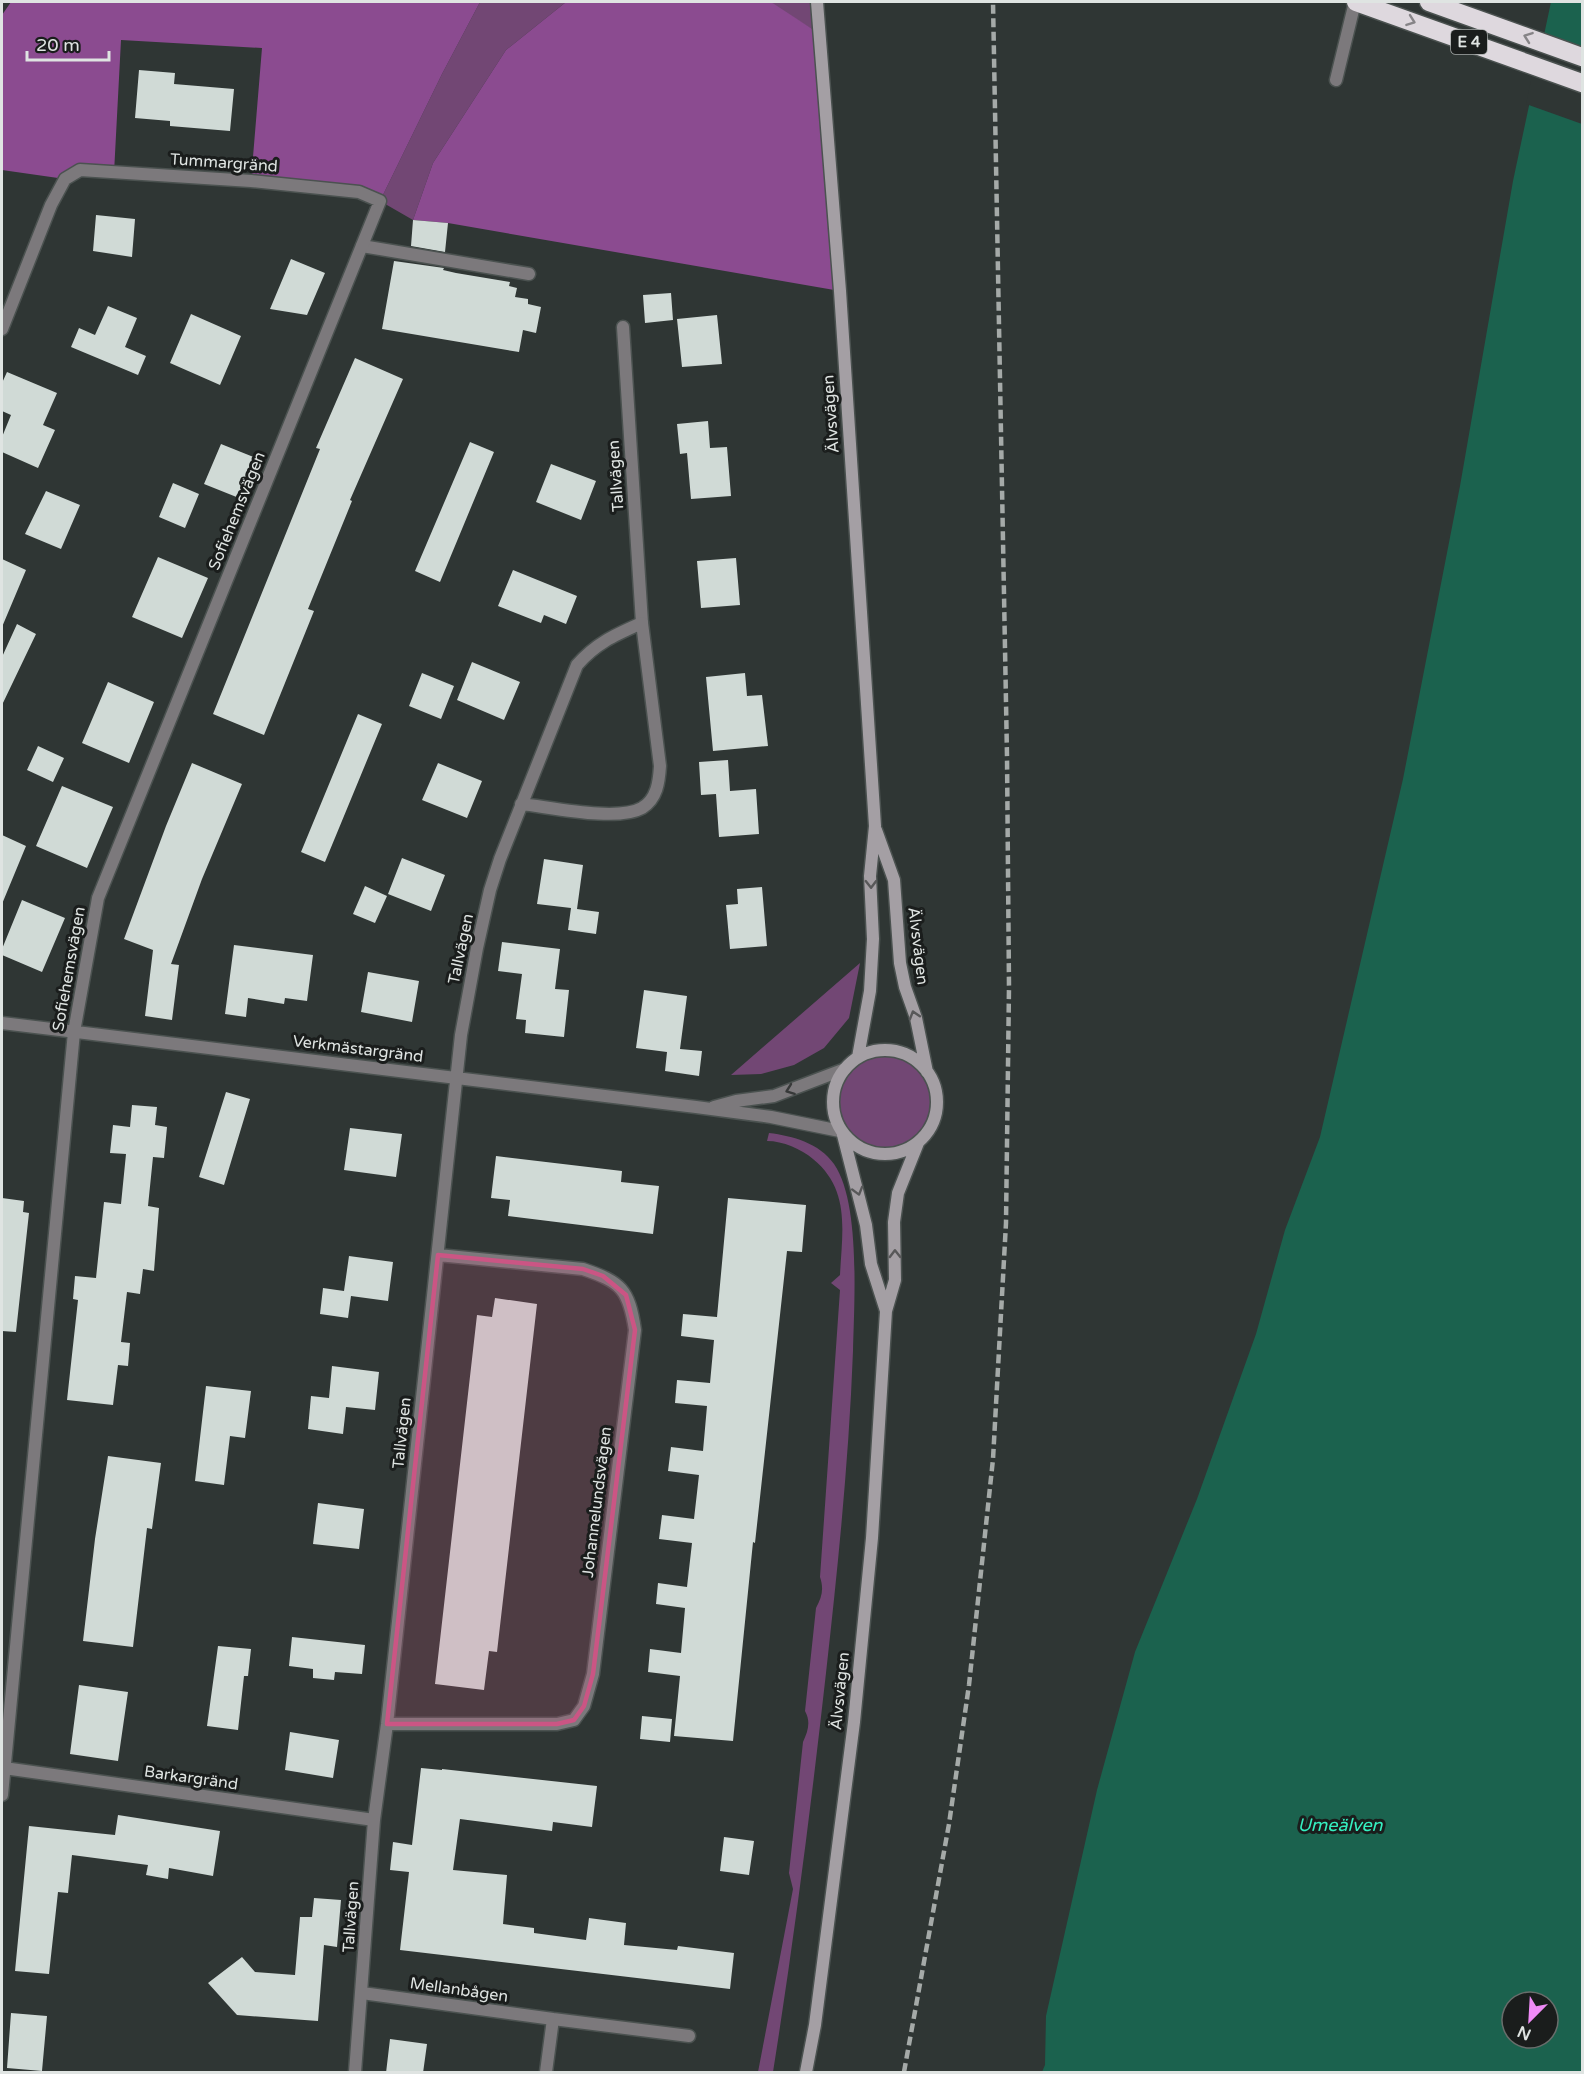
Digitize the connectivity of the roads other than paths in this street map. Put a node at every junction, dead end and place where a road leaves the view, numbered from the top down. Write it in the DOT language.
graph roads {
  1 [pos="817,2"];
  2 [pos="1429,2"];
  3 [pos="1353,4"];
  4 [pos="1582,57"];
  5 [pos="1336,80"];
  6 [pos="1582,83"];
  7 [pos="380,201"];
  8 [pos="362,246"];
  9 [pos="529,274"];
  10 [pos="623,327"];
  11 [pos="2,329"];
  12 [pos="642,623"];
  13 [pos="521,804"];
  14 [pos="875,826"];
  15 [pos="2,1023"];
  16 [pos="74,1032"];
  17 [pos="858,1058"];
  18 [pos="844,1069"];
  19 [pos="927,1072"];
  20 [pos="455,1077"];
  21 [pos="710,1108"];
  22 [pos="841,1132"];
  23 [pos="918,1143"];
  24 [pos="438,1255"];
  25 [pos="886,1311"];
  26 [pos="387,1724"];
  27 [pos="4,1768"];
  28 [pos="2,1795"];
  29 [pos="374,1820"];
  30 [pos="362,1993"];
  31 [pos="553,2019"];
  32 [pos="689,2036"];
  33 [pos="355,2073"];
  34 [pos="546,2073"];
  35 [pos="806,2073"];
  1 -- 14 [label="main road, Älvsvägen"];
  4 -- 2 [label="highway, E 4, one-way"];
  3 -- 5 [label="street"];
  3 -- 6 [label="highway, E 4, one-way"];
  7 -- 8 [label="street, Sofiehemsvägen"];
  7 -- 11 [label="street, Tummargränd"];
  8 -- 9 [label="street"];
  8 -- 16 [label="street, Sofiehemsvägen"];
  10 -- 12 [label="street, Tallvägen"];
  12 -- 13 [label="street, Tallvägen"];
  12 -- 13 [label="street, Tallvägen"];
  13 -- 20 [label="street, Tallvägen"];
  14 -- 17 [label="main road, Älvsvägen, one-way"];
  19 -- 14 [label="main road, Älvsvägen, one-way"];
  15 -- 16 [label="street, Verkmästargränd"];
  16 -- 20 [label="street, Verkmästargränd"];
  16 -- 27 [label="street, Sofiehemsvägen"];
  17 -- 18 [label="main road"];
  17 -- 19 [label="main road"];
  18 -- 21 [label="street, Verkmästargränd, one-way"];
  18 -- 22 [label="main road"];
  19 -- 23 [label="main road"];
  20 -- 21 [label="street, Verkmästargränd"];
  20 -- 24 [label="street, Tallvägen"];
  21 -- 22 [label="street, Verkmästargränd"];
  22 -- 23 [label="main road"];
  22 -- 25 [label="main road, Älvsvägen, one-way"];
  25 -- 23 [label="main road, Älvsvägen, one-way"];
  24 -- 26 [label="street, Tallvägen"];
  24 -- 26 [label="street, Johannelundsvägen"];
  25 -- 35 [label="main road, Älvsvägen"];
  26 -- 29 [label="street, Tallvägen"];
  27 -- 28 [label="street, Sofiehemsvägen"];
  27 -- 29 [label="street, Barkargränd"];
  29 -- 30 [label="street, Tallvägen"];
  30 -- 31 [label="street, Mellanbågen"];
  30 -- 33 [label="street, Tallvägen"];
  31 -- 32 [label="street, Mellanbågen"];
  31 -- 34 [label="street"];
}
